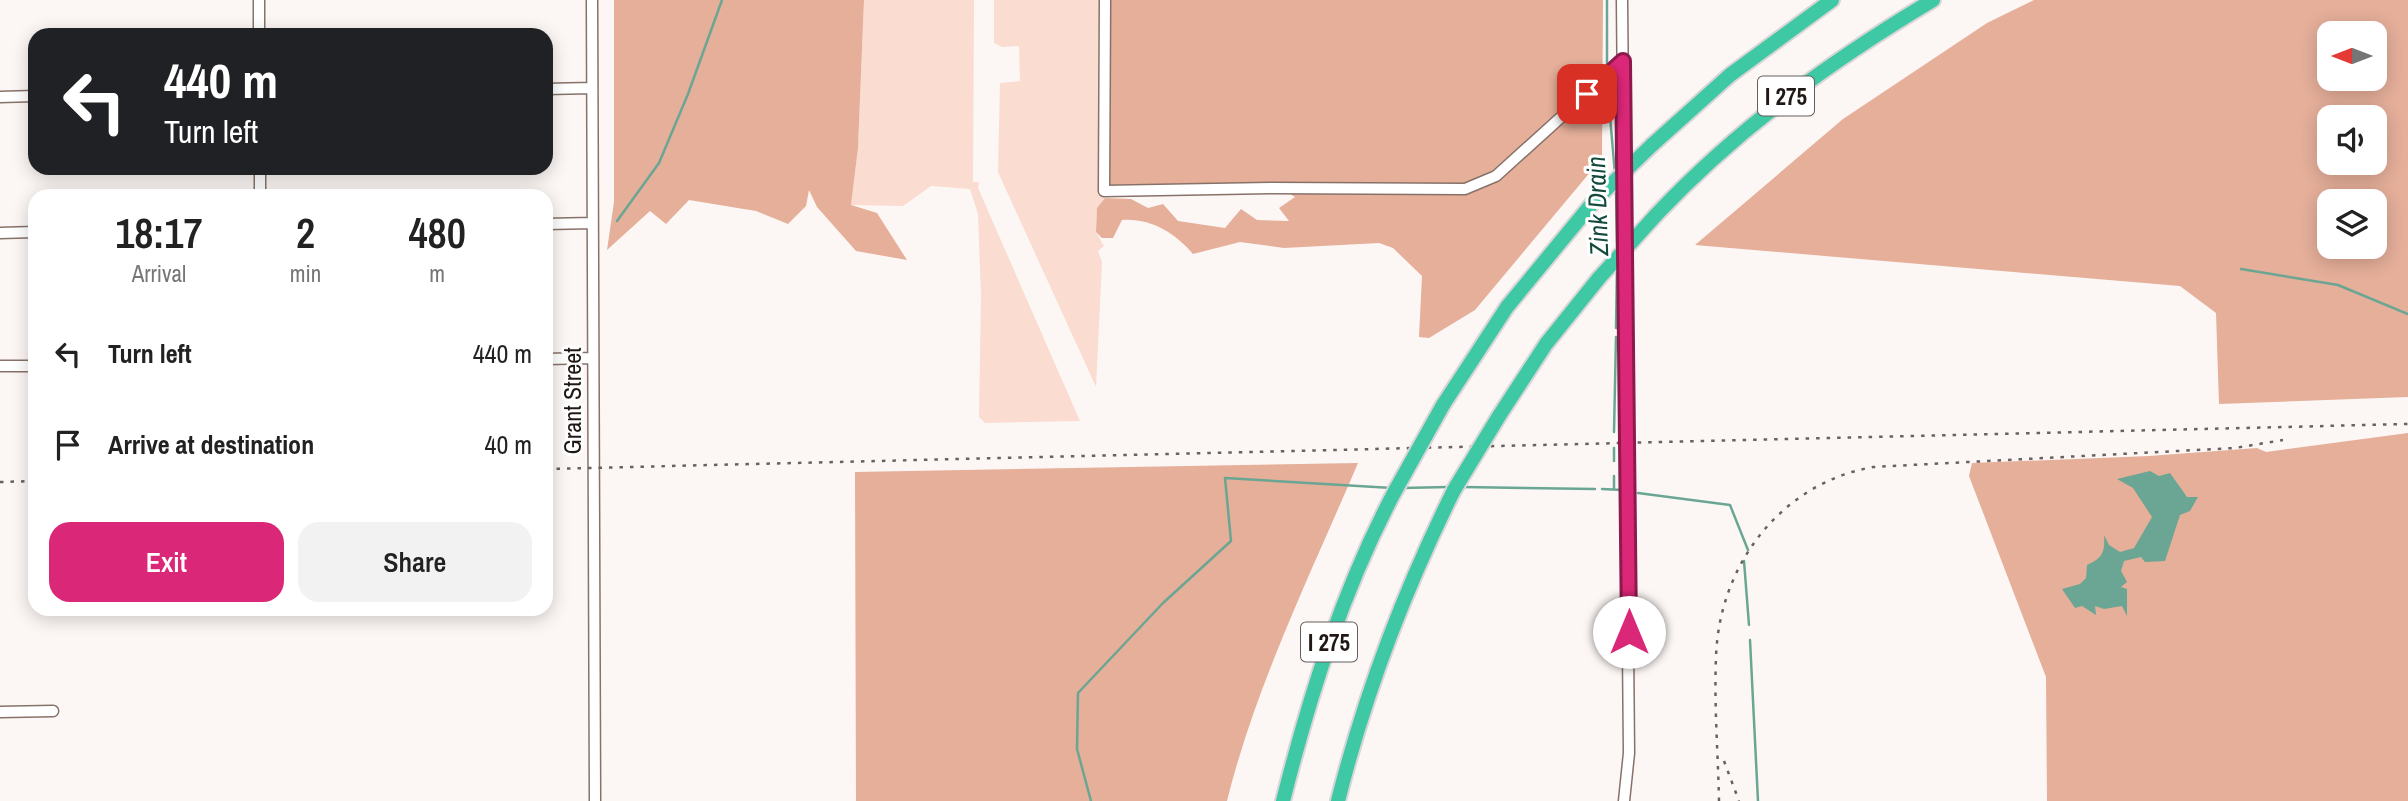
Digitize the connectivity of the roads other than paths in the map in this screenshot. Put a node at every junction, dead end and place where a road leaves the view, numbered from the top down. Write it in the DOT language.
graph roads {
  1 [pos="259,0"];
  2 [pos="592,0"];
  3 [pos="1105,0"];
  4 [pos="1622,0"];
  5 [pos="1832,0"];
  6 [pos="1933,0"];
  7 [pos="259,28"];
  8 [pos="1623,61"];
  9 [pos="592,88"];
  10 [pos="553,89"];
  11 [pos="28,96"];
  12 [pos="0,97"];
  13 [pos="592,223"];
  14 [pos="553,224"];
  15 [pos="28,232"];
  16 [pos="0,233"];
  17 [pos="593,358"];
  18 [pos="553,359"];
  19 [pos="0,366"];
  20 [pos="28,366"];
  21 [pos="53,711"];
  22 [pos="0,712"];
  23 [pos="595,801"];
  24 [pos="1283,801"];
  25 [pos="1338,801"];
  26 [pos="1624,801"];
  1 -- 7 [label="street"];
  2 -- 9 [label="street, Grant Street"];
  3 -- 8 [label="street"];
  4 -- 8 [label="street"];
  5 -- 24 [label="highway, I 275, bridge"];
  6 -- 25 [label="highway, I 275, bridge"];
  8 -- 26 [label="street"];
  9 -- 10 [label="street"];
  9 -- 13 [label="street, Grant Street"];
  11 -- 12 [label="street"];
  13 -- 14 [label="street"];
  13 -- 17 [label="street, Grant Street"];
  15 -- 16 [label="street"];
  17 -- 18 [label="street"];
  17 -- 23 [label="street, Grant Street"];
  19 -- 20 [label="street"];
  21 -- 22 [label="street"];
}
